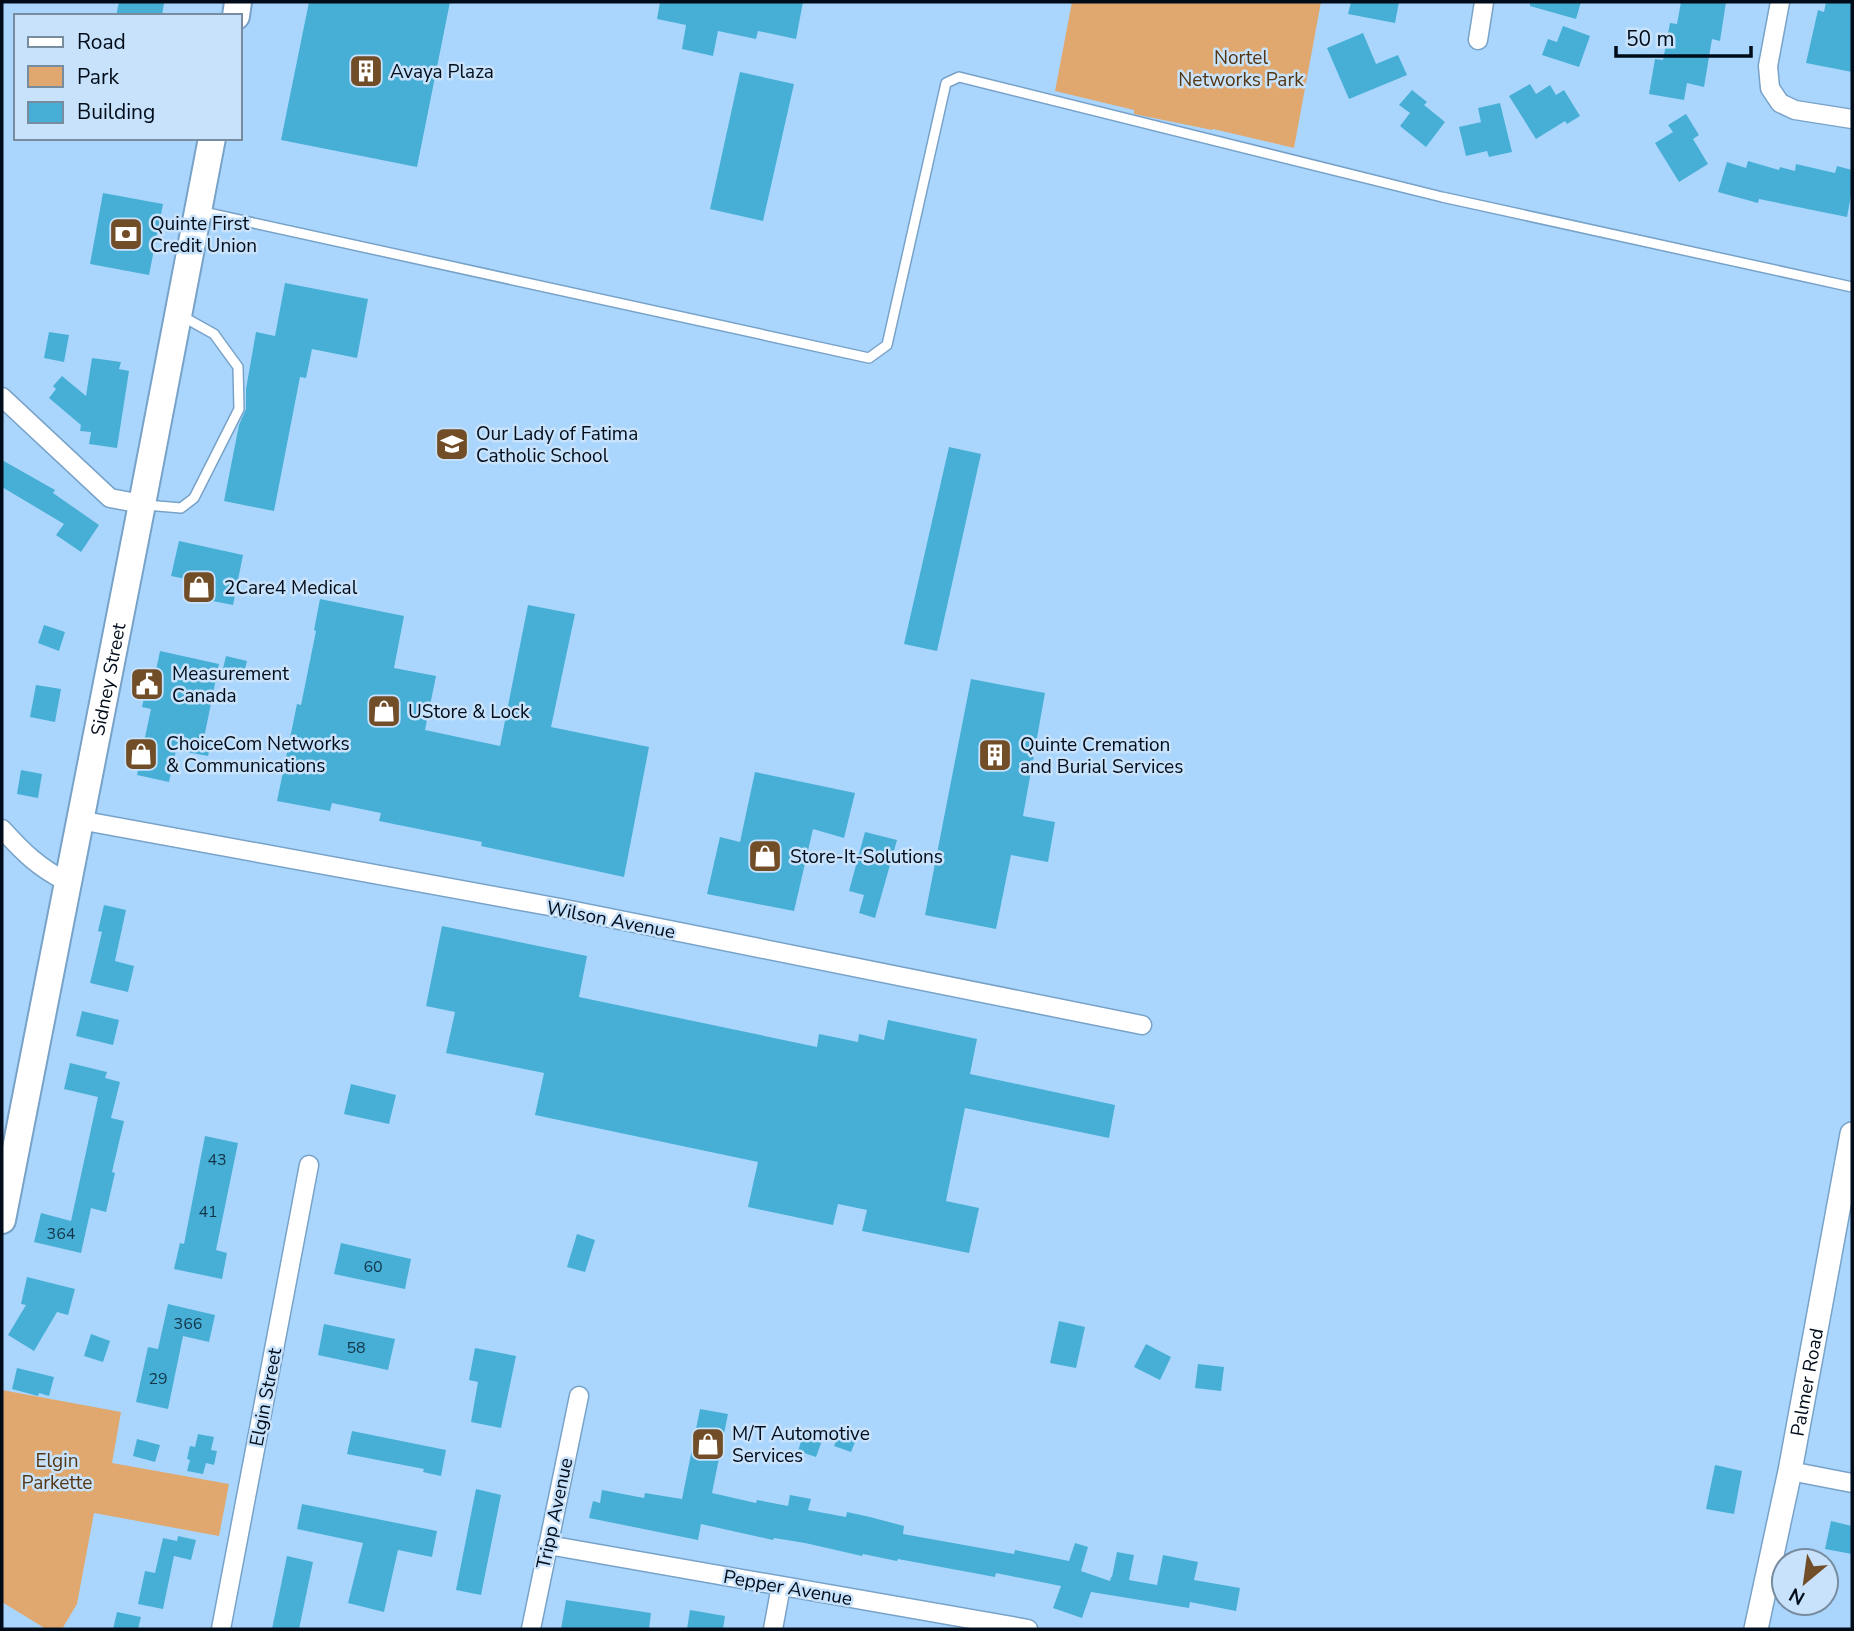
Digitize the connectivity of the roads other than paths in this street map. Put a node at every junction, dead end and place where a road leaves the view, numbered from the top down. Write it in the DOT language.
graph roads {
  1 [pos="1485,2"];
  2 [pos="1780,2"];
  3 [pos="1478,40"];
  4 [pos="1852,119"];
  5 [pos="212,140"];
  6 [pos="198,211"];
  7 [pos="1852,287"];
  8 [pos="179,314"];
  9 [pos="2,397"];
  10 [pos="142,504"];
  11 [pos="79,820"];
  12 [pos="2,829"];
  13 [pos="67,883"];
  14 [pos="1142,1025"];
  15 [pos="1852,1134"];
  16 [pos="309,1165"];
  17 [pos="2,1220"];
  18 [pos="579,1396"];
  19 [pos="1790,1471"];
  20 [pos="1852,1483"];
  21 [pos="548,1545"];
  22 [pos="780,1586"];
  23 [pos="970,1624"];
  24 [pos="221,1629"];
  25 [pos="531,1629"];
  26 [pos="773,1629"];
  27 [pos="1028,1629"];
  28 [pos="1756,1629"];
  1 -- 3 [label="street"];
  2 -- 4 [label="street"];
  5 -- 6 [label="main road, Sidney Street"];
  6 -- 7 [label="lane"];
  6 -- 8 [label="main road, Sidney Street"];
  8 -- 10 [label="main road, Sidney Street"];
  8 -- 10 [label="lane"];
  9 -- 10 [label="street"];
  10 -- 11 [label="main road, Sidney Street"];
  11 -- 13 [label="main road, Sidney Street"];
  11 -- 14 [label="street, Wilson Avenue"];
  12 -- 13 [label="street"];
  13 -- 17 [label="main road, Sidney Street"];
  15 -- 19 [label="street, Palmer Road"];
  16 -- 24 [label="street, Elgin Street"];
  18 -- 21 [label="street, Tripp Avenue"];
  19 -- 20 [label="street"];
  19 -- 28 [label="street, Palmer Road"];
  21 -- 22 [label="street, Pepper Avenue"];
  21 -- 25 [label="street, Tripp Avenue"];
  22 -- 23 [label="street, Pepper Avenue"];
  22 -- 26 [label="street"];
  23 -- 27 [label="street, Pepper Avenue"];
}
